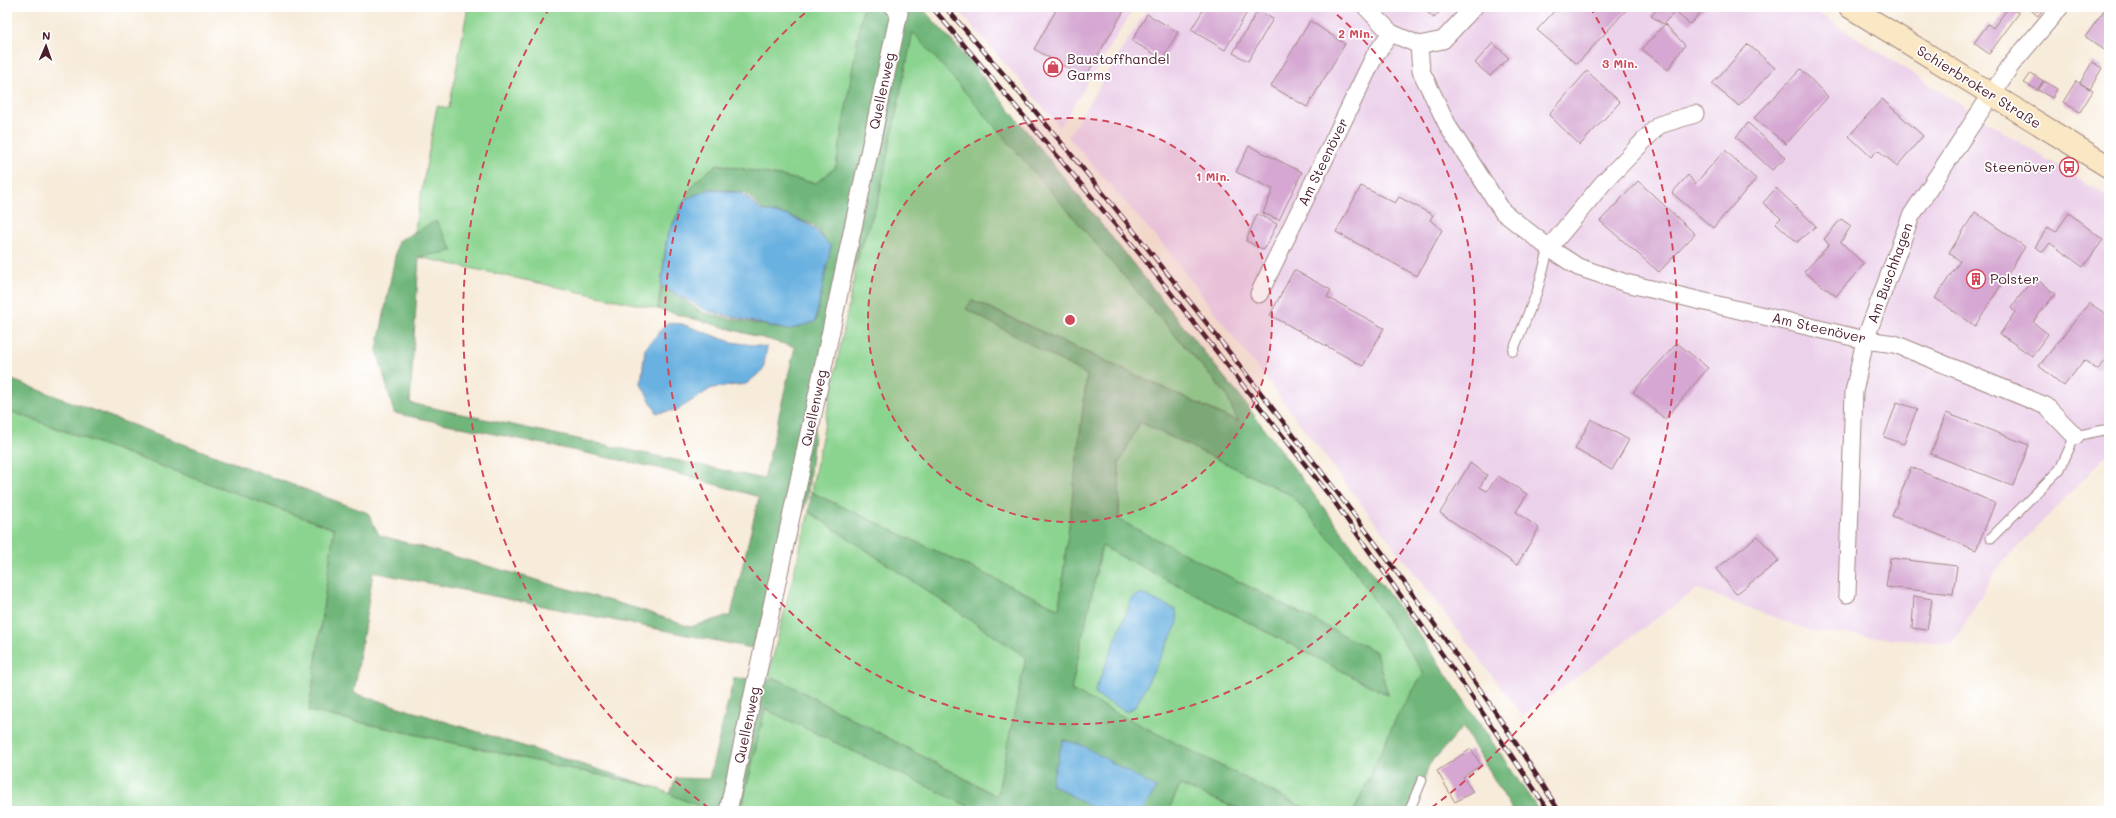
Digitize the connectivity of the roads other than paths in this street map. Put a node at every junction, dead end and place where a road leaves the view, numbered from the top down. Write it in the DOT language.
graph roads {
  1 [pos="894,7"];
  2 [pos="1366,7"];
  3 [pos="1474,7"];
  4 [pos="1850,7"];
  5 [pos="2060,7"];
  6 [pos="1391,33"];
  7 [pos="1419,45"];
  8 [pos="1992,94"];
  9 [pos="1695,114"];
  10 [pos="2108,163"];
  11 [pos="1549,248"];
  12 [pos="1259,294"];
  13 [pos="1865,340"];
  14 [pos="1513,352"];
  15 [pos="2109,429"];
  16 [pos="2075,436"];
  17 [pos="1991,538"];
  18 [pos="1846,594"];
  19 [pos="1422,780"];
  20 [pos="728,811"];
  21 [pos="1409,811"];
  1 -- 20 [label="street, Quellenweg"];
  2 -- 6 [label="street"];
  3 -- 7 [label="street"];
  4 -- 8 [label="main road, Schierbroker Straße"];
  5 -- 8 [label="street, Am Buschhagen"];
  6 -- 7 [label="street"];
  6 -- 12 [label="street, Am Steenöver"];
  7 -- 11 [label="street, Am Steenöver"];
  8 -- 10 [label="main road, Schierbroker Straße"];
  8 -- 13 [label="street, Am Buschhagen"];
  9 -- 11 [label="street"];
  11 -- 13 [label="street, Am Steenöver"];
  11 -- 14 [label="lane"];
  13 -- 16 [label="street, Am Steenöver"];
  13 -- 18 [label="street, Am Buschhagen"];
  15 -- 16 [label="lane"];
  16 -- 17 [label="lane"];
  19 -- 21 [label="lane"];
}
